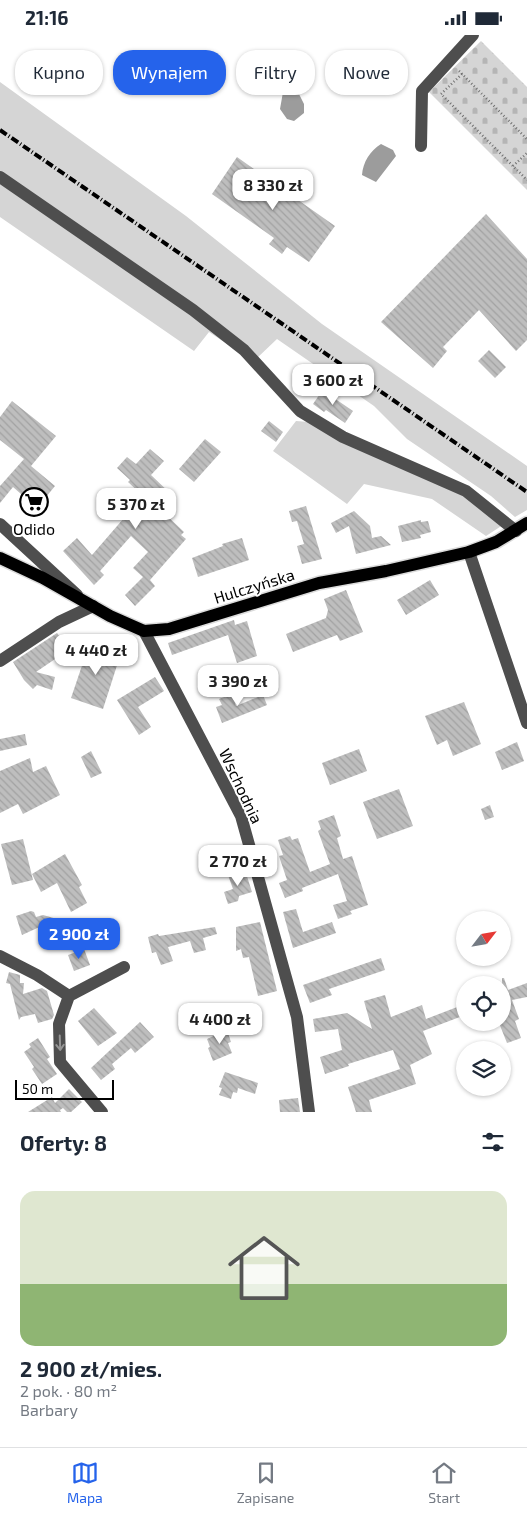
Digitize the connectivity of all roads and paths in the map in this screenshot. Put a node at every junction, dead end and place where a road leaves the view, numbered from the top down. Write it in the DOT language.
graph roads {
  1 [pos="472,35"];
  2 [pos="527,139"];
  3 [pos="421,145"];
  4 [pos="527,153"];
  5 [pos="513,166"];
  6 [pos="0,177"];
  7 [pos="527,180"];
  8 [pos="527,523"];
  9 [pos="0,524"];
  10 [pos="516,531"];
  11 [pos="470,552"];
  12 [pos="0,558"];
  13 [pos="89,604"];
  14 [pos="144,631"];
  15 [pos="0,661"];
  16 [pos="527,723"];
  17 [pos="0,956"];
  18 [pos="124,967"];
  19 [pos="69,996"];
  20 [pos="102,1112"];
  21 [pos="309,1112"];
  1 -- 3 [label="street"];
  2 -- 5 [label="path"];
  4 -- 5 [label="path"];
  5 -- 7 [label="path"];
  6 -- 10 [label="street"];
  8 -- 10 [label="main road, Hulczyńska"];
  9 -- 13 [label="street"];
  10 -- 11 [label="main road, Hulczyńska"];
  11 -- 14 [label="main road, Hulczyńska"];
  11 -- 16 [label="street"];
  12 -- 13 [label="main road"];
  13 -- 14 [label="main road"];
  13 -- 15 [label="street"];
  14 -- 21 [label="street, Wschodnia"];
  17 -- 19 [label="street"];
  18 -- 19 [label="street"];
  19 -- 20 [label="street, one-way"];
}
